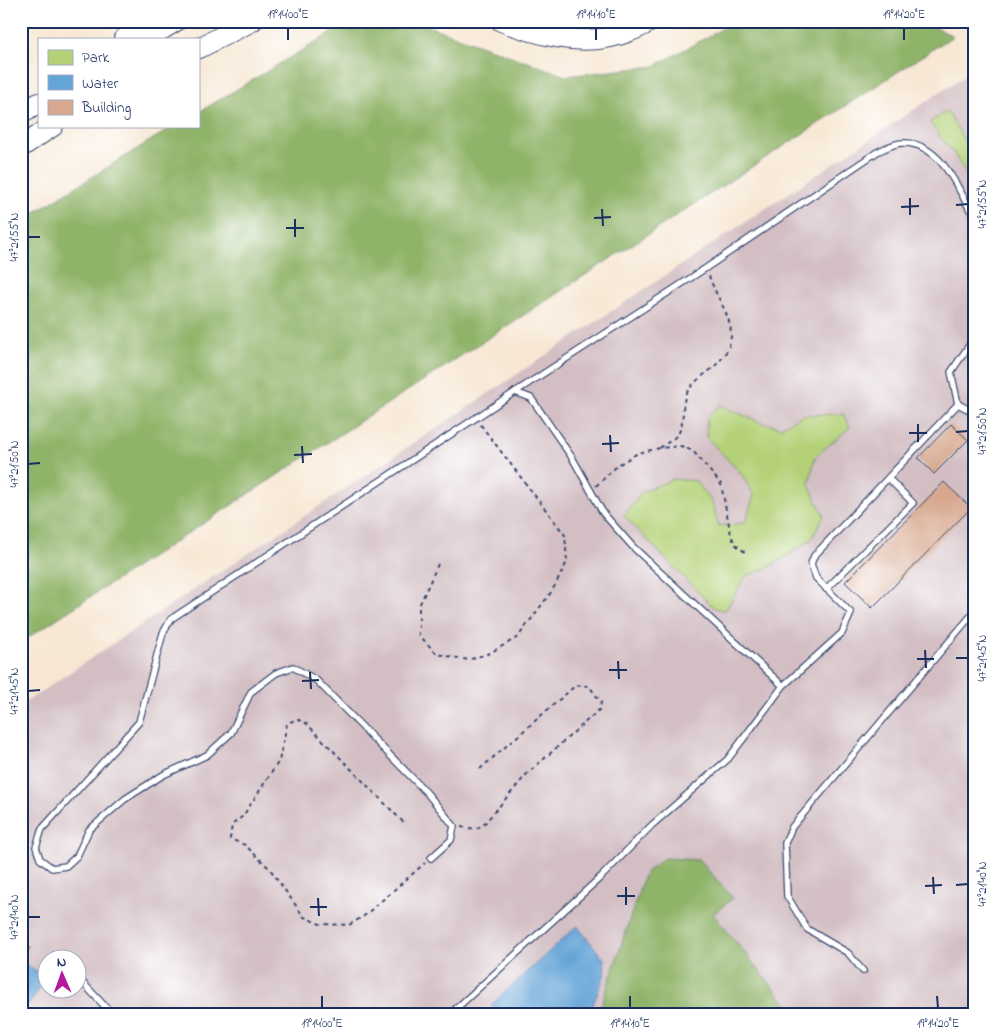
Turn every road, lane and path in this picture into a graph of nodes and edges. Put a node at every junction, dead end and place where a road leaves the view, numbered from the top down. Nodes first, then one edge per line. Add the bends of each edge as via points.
1 (149, 21) edge
2 (176, 21) edge
3 (232, 21) edge
4 (252, 21) edge
5 (501, 21) edge
6 (651, 21) edge
7 (125, 38) edge
8 (148, 38) edge
9 (200, 39) edge
10 (200, 47) edge
11 (38, 104) edge
12 (21, 114) edge
13 (50, 128) edge
14 (21, 146) edge
15 (975, 219) edge
16 (706, 268) junction
17 (975, 336) edge
18 (515, 392) junction
19 (958, 404) junction
20 (975, 413) edge
21 (476, 418) junction
22 (660, 448) junction
23 (888, 478) junction
24 (591, 491) junction
25 (746, 553) dead end
26 (438, 564) dead end
27 (826, 589) junction
28 (975, 611) edge
29 (783, 686) junction
30 (480, 768) dead end
31 (403, 822) dead end
32 (454, 826) junction
33 (431, 858) joint
34 (863, 971) dead end
35 (88, 988) edge
36 (113, 1015) edge
37 (449, 1015) edge

1 - 7 highway
2 - 8 highway
3 - 9 highway
4 - 10 highway
5 - 6 highway via 533,32 577,40 615,36
11 - 12 highway
13 - 14 highway
15 - 16 lane via 943,164 924,147 901,142 877,152
16 - 18 lane
16 - 22 path via 728,314 731,330 729,347 717,364 688,390 682,403 683,417 678,434
17 - 19 lane via 951,372
18 - 21 lane
18 - 24 lane via 531,398 574,459
19 - 20 lane
19 - 23 lane
21 - 26 path via 565,535 566,562 552,591 518,636 490,653 468,660 437,654 419,635 419,606
21 - 32 lane via 171,619 163,633 139,722 42,829 36,848 40,859 52,868 66,866 78,856 89,830 126,799 164,775 207,755 231,733 251,692 276,673 293,667 316,680 426,792
22 - 24 path via 638,453 618,465
22 - 25 path via 681,446 693,451 721,484 731,535 735,544
23 - 27 lane via 814,556 811,564 816,578
23 - 27 lane via 913,503
24 - 29 lane via 603,514 633,548
27 - 29 lane via 851,613 842,632
28 - 34 lane via 792,827 785,843 787,896 807,929 848,953
29 - 37 lane via 728,759 652,825 602,876
30 - 32 path via 576,684 589,686 601,702 600,709 527,774 484,824 476,829
31 - 33 path via 306,723 296,720 288,724 279,761 243,816 232,825 230,839 245,845 270,869 304,917 320,924 349,925 364,916
32 - 33 lane via 451,840
35 - 36 lane

